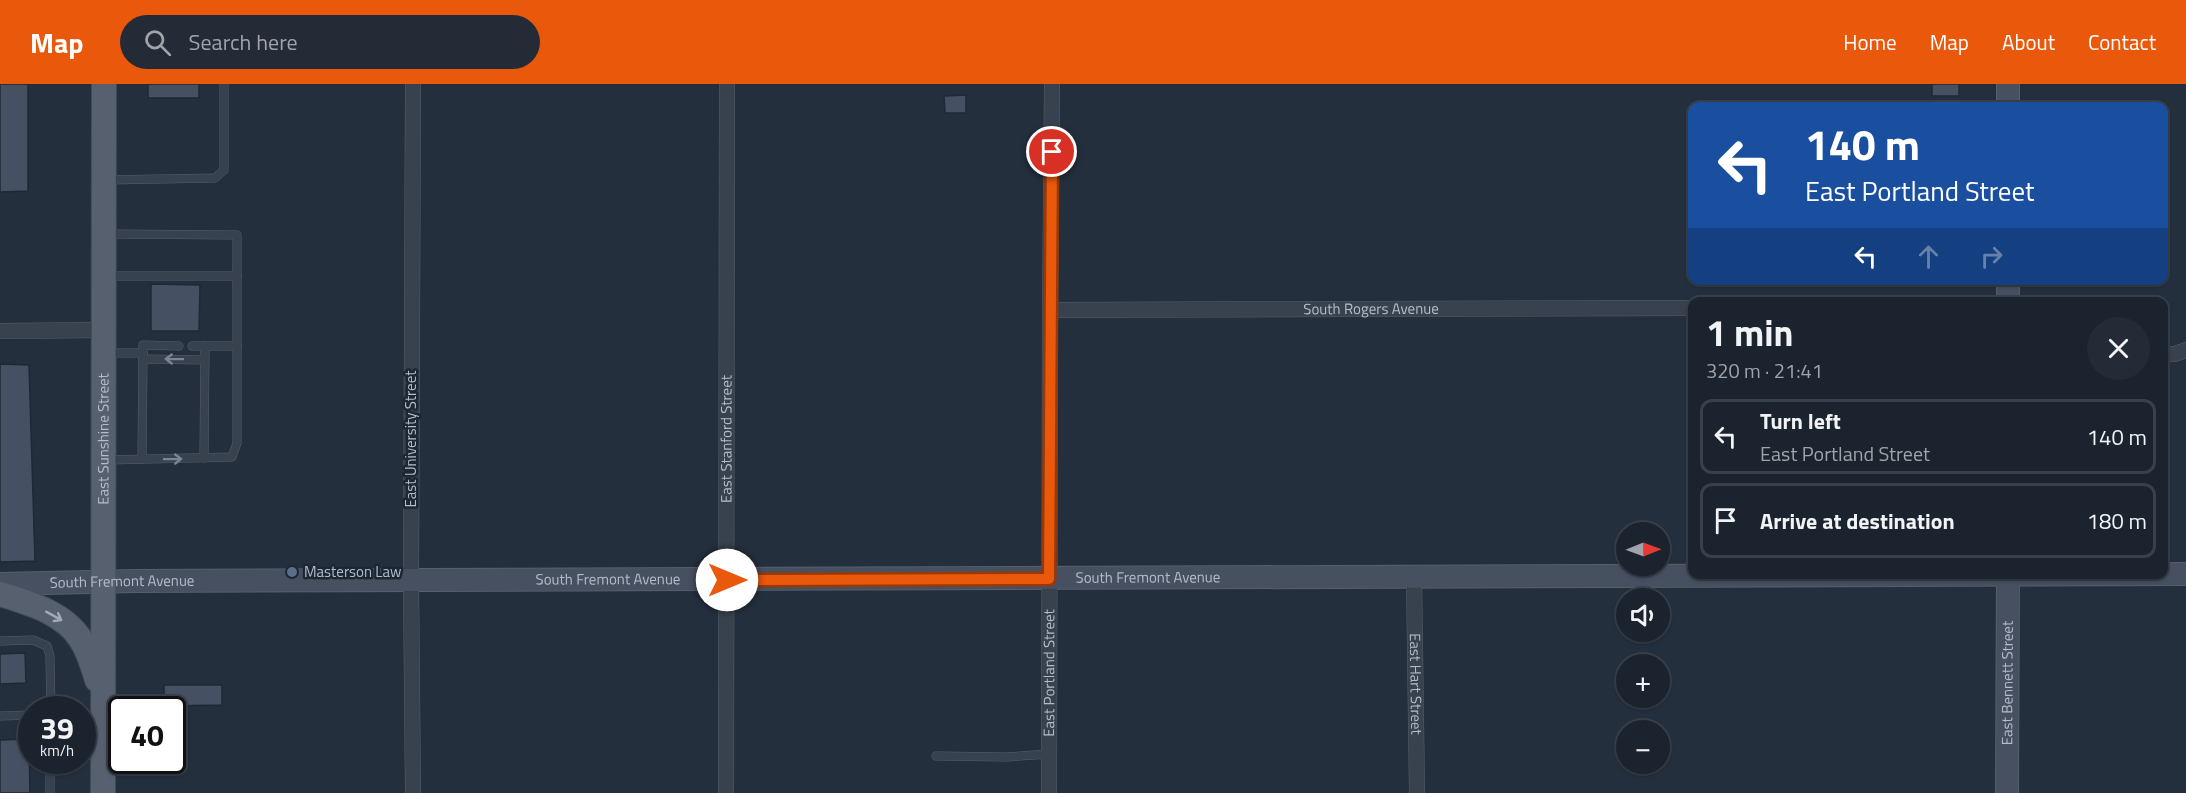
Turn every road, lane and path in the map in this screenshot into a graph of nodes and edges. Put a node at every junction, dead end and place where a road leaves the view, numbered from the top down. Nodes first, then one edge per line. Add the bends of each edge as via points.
1 (104, 84) edge
2 (224, 84) edge
3 (413, 84) edge
4 (727, 84) edge
5 (1052, 84) edge
6 (2008, 84) edge
7 (2008, 102) edge
8 (104, 180) junction
9 (104, 234) junction
10 (103, 276) junction
11 (237, 276) junction
12 (1688, 308) edge
13 (1050, 310) junction
14 (0, 331) edge
15 (103, 342) junction
16 (237, 345) junction
17 (179, 346) dead end
18 (192, 346) dead end
19 (205, 346) junction
20 (2186, 350) edge
21 (2168, 354) edge
22 (143, 356) junction
23 (205, 360) junction
24 (204, 458) junction
25 (142, 459) junction
26 (103, 460) junction
27 (2168, 574) edge
28 (2186, 574) edge
29 (1414, 576) junction
30 (1688, 576) edge
31 (1049, 579) junction
32 (2008, 579) edge
33 (727, 580) junction
34 (411, 581) junction
35 (103, 583) junction
36 (0, 584) edge
37 (0, 594) edge
38 (0, 641) edge
39 (51, 696) edge
40 (103, 697) junction
41 (96, 714) edge
42 (18, 715) edge
43 (0, 716) edge
44 (96, 743) edge
45 (1049, 754) junction
46 (936, 756) dead end
47 (50, 774) edge
48 (50, 793) edge
49 (103, 793) edge
50 (413, 793) edge
51 (726, 793) edge
52 (1049, 793) edge
53 (1417, 793) edge
54 (2007, 793) edge

1 - 8 main road, East Sunshine Street
2 - 8 lane via 224,170 215,178
3 - 34 street, East University Street
4 - 33 street, East Stanford Street
5 - 13 street, East Portland Street
6 - 7 street
8 - 9 main road, East Sunshine Street
9 - 10 main road, East Sunshine Street
9 - 11 lane via 237,235
10 - 11 lane
10 - 15 main road, East Sunshine Street
11 - 16 lane
12 - 13 street, South Rogers Avenue
13 - 31 street, East Portland Street
14 - 15 street
15 - 22 lane
15 - 26 main road, East Sunshine Street
16 - 19 lane
16 - 24 lane via 237,443 232,457
17 - 22 lane via 143,345
18 - 19 lane
19 - 23 lane
20 - 21 street
23 -> 22 lane
22 - 25 lane
23 - 24 lane
25 -> 24 lane
25 - 26 lane
26 - 35 main road, East Sunshine Street
27 - 28 street, South Fremont Avenue
29 - 30 street, South Fremont Avenue
29 - 31 street, South Fremont Avenue
29 - 53 street, East Hart Street
31 - 33 street, South Fremont Avenue
31 - 45 street, East Portland Street
32 - 54 street, East Bennett Street
33 - 34 street, South Fremont Avenue
33 - 51 street, East Stanford Street
34 - 35 street, South Fremont Avenue
34 - 50 street, East University Street
35 - 36 street, South Fremont Avenue
35 - 40 main road, East Sunshine Street
37 -> 40 main road via 39,608 74,630
38 - 39 lane via 33,640 47,646
40 - 41 main road, East Sunshine Street
42 - 43 lane
44 - 49 main road, East Sunshine Street
45 - 46 lane
45 - 52 street, East Portland Street
47 - 48 lane

